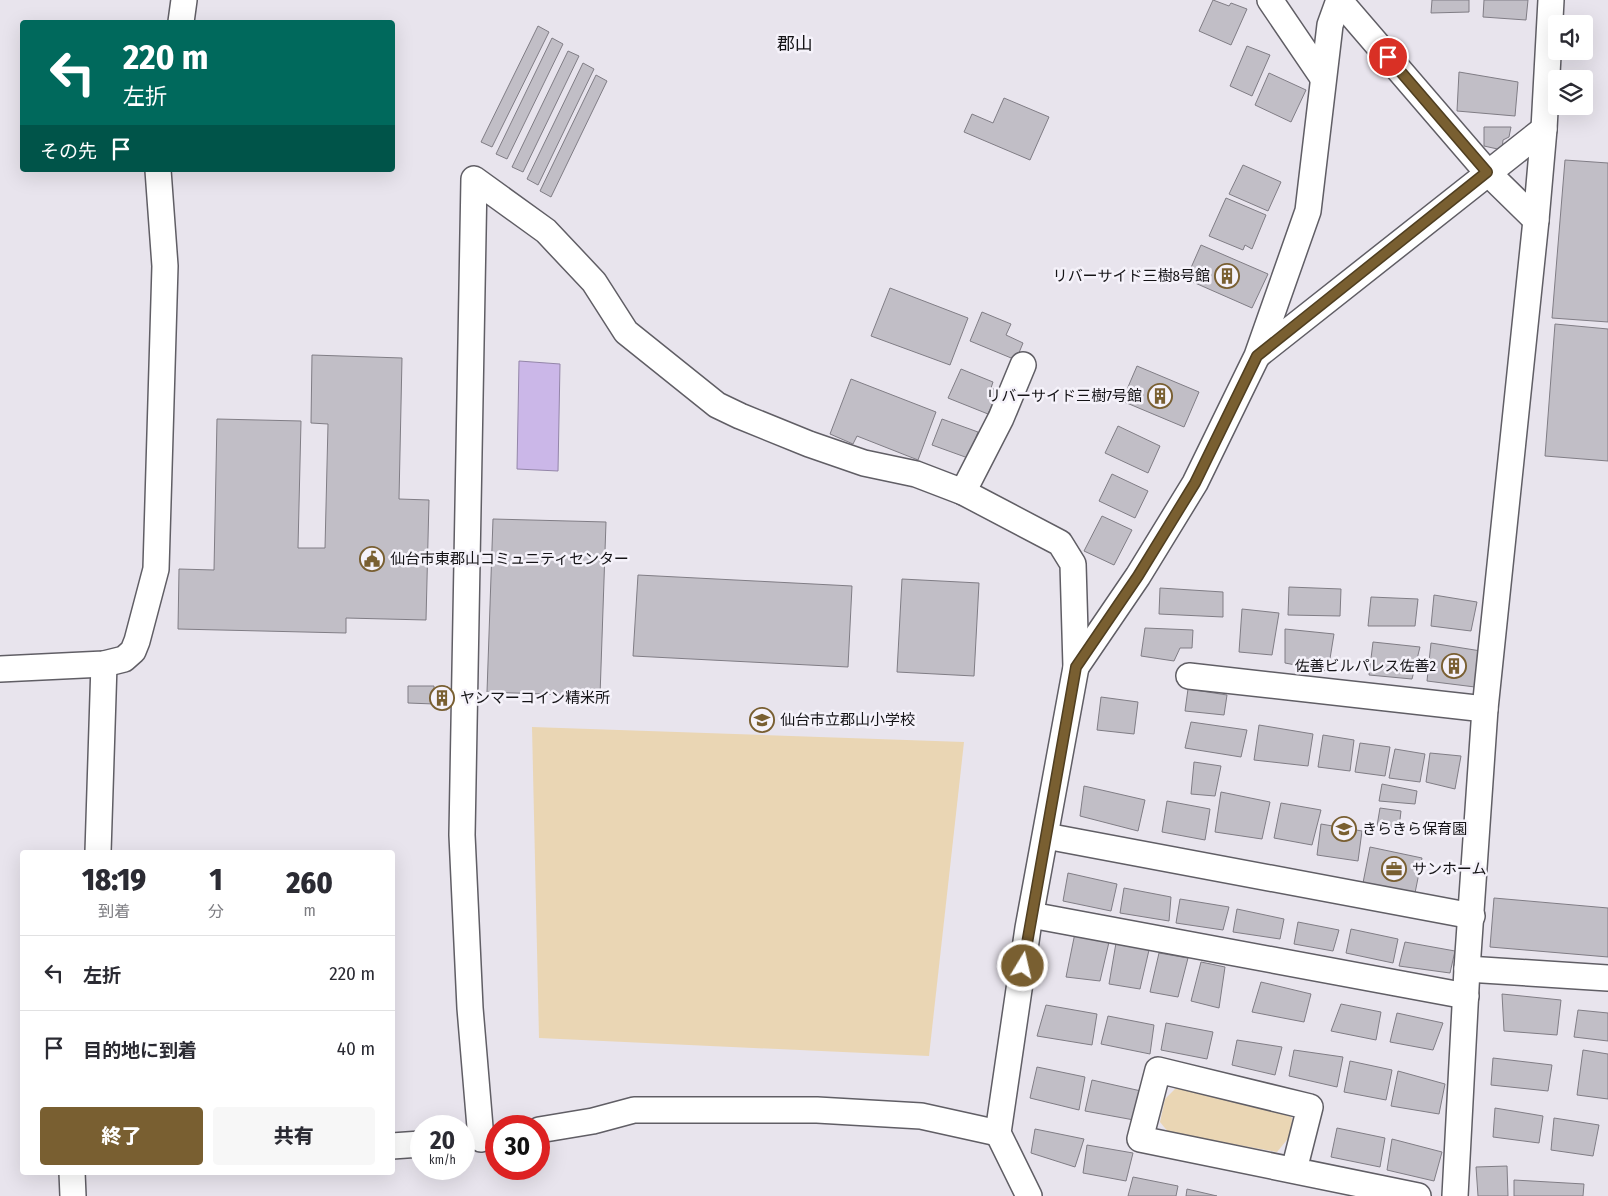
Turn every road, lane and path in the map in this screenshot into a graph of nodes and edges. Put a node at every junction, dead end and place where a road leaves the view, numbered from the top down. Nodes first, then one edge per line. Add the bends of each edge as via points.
1 (184, 0) edge
2 (1270, 0) edge
3 (1339, 0) edge
4 (1551, 0) edge
5 (181, 20) edge
6 (1323, 78) junction
7 (1544, 129) junction
8 (158, 172) edge
9 (1487, 172) junction
10 (1536, 220) junction
11 (1257, 356) junction
12 (1023, 365) dead end
13 (963, 492) junction
14 (104, 664) junction
15 (1076, 667) junction
16 (0, 669) edge
17 (1189, 676) dead end
18 (1485, 710) junction
19 (1046, 836) junction
20 (98, 850) edge
21 (1031, 914) junction
22 (1472, 916) junction
23 (1467, 969) junction
24 (1608, 978) edge
25 (1466, 996) junction
26 (550, 1128) edge
27 (998, 1133) junction
28 (480, 1139) edge
29 (410, 1145) edge
30 (395, 1146) edge
31 (1294, 1170) junction
32 (72, 1175) edge
33 (73, 1196) edge
34 (1029, 1196) edge
35 (1418, 1196) edge
36 (1455, 1196) edge

1 - 5 street
2 - 6 street
3 - 6 street via 1330,25
3 - 9 street
4 - 7 street
6 - 11 street via 1308,211
7 - 9 street
7 - 10 street
8 - 14 street via 165,266 156,568 133,651 124,659
9 - 10 street
9 - 11 street
10 - 18 street
11 - 15 street via 1195,483 1138,576
12 - 13 street via 1001,418
13 - 15 street via 1060,543 1073,564
13 - 28 street via 916,474 864,463 808,444 717,405 626,332 594,282 546,231 474,179 462,835
14 - 16 street
14 - 20 street
15 - 19 street
17 - 18 street
18 - 22 street
19 - 21 street
19 - 22 street
21 - 25 street
21 - 27 street
22 - 23 street
23 - 24 street
23 - 25 street
25 - 36 street
26 - 27 street via 634,1110 818,1110 922,1116
27 - 34 street
29 - 30 street
31 - 31 street via 1140,1139 1158,1070 1310,1107
31 - 35 street
32 - 33 street

